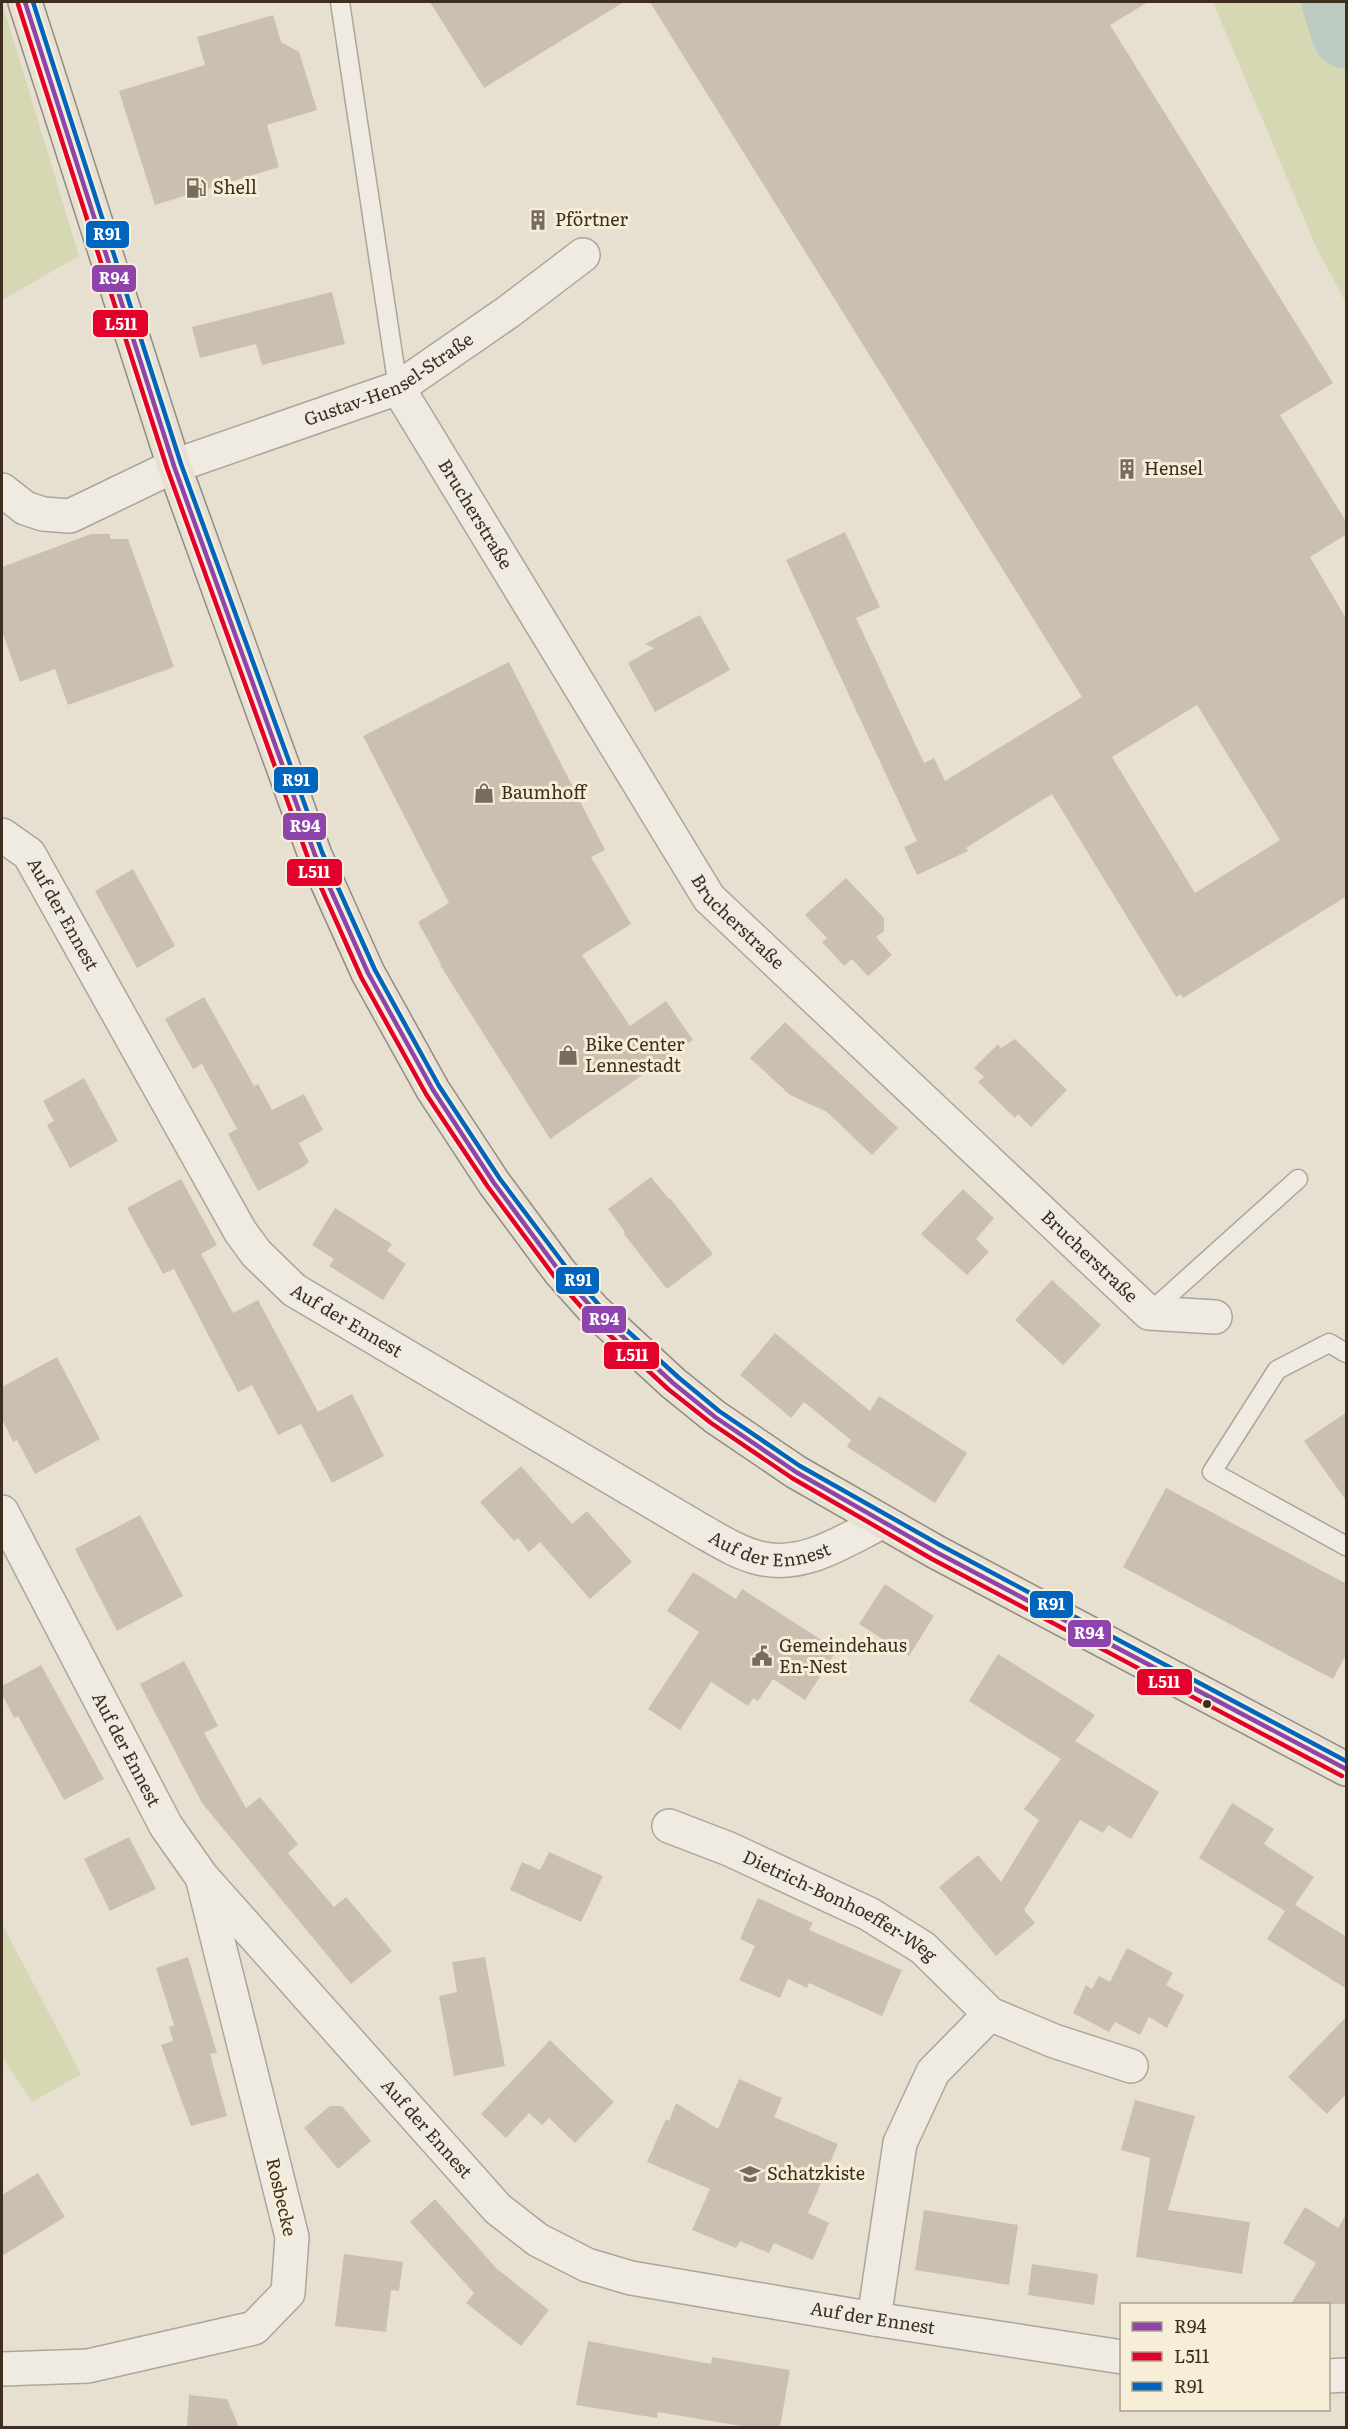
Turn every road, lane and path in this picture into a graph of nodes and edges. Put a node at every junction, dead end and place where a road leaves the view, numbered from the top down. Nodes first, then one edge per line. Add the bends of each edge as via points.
1 (25, 2) edge
2 (340, 2) edge
3 (583, 255) dead end
4 (398, 388) junction
5 (174, 466) junction
6 (2, 490) edge
7 (2, 835) edge
8 (1298, 1179) dead end
9 (1149, 1313) junction
10 (1215, 1317) dead end
11 (1347, 1353) edge
12 (2, 1512) edge
13 (882, 1522) junction
14 (1347, 1546) edge
15 (1347, 1769) edge
16 (669, 1826) dead end
17 (202, 1877) junction
18 (990, 2014) junction
19 (1131, 2066) dead end
20 (874, 2319) junction
21 (1120, 2357) edge
22 (2, 2369) edge
23 (1347, 2375) edge
24 (1330, 2376) edge

1 - 5 main road
2 - 4 lane
3 - 4 street, Gustav-Hensel-Straße
4 - 5 street, Gustav-Hensel-Straße
4 - 9 street, Brucherstraße via 709,898
5 - 6 street, Gustav-Hensel-Straße via 70,516 25,508
5 - 13 main road via 315,855 353,941 433,1090 494,1183 560,1272 594,1310 673,1383 796,1472
7 - 13 street, Auf der Ennest via 29,854 240,1231 256,1254 294,1290 741,1552 777,1561 805,1559
8 - 9 lane
9 - 10 street, Brucherstraße
11 - 14 lane via 1329,1343 1277,1370 1212,1472
12 - 17 street, Auf der Ennest via 166,1827
13 - 15 main road
16 - 18 street, Dietrich-Bonhoeffer-Weg via 729,1849 869,1914 923,1948
17 - 20 street, Auf der Ennest via 498,2209 538,2240 587,2265 631,2278
17 - 22 street, Rosbecke via 292,2237 288,2293 254,2328 88,2366
18 - 19 street, Dietrich-Bonhoeffer-Weg via 1054,2041
18 - 20 street via 933,2072 900,2144
20 - 21 street, Auf der Ennest
23 - 24 street

